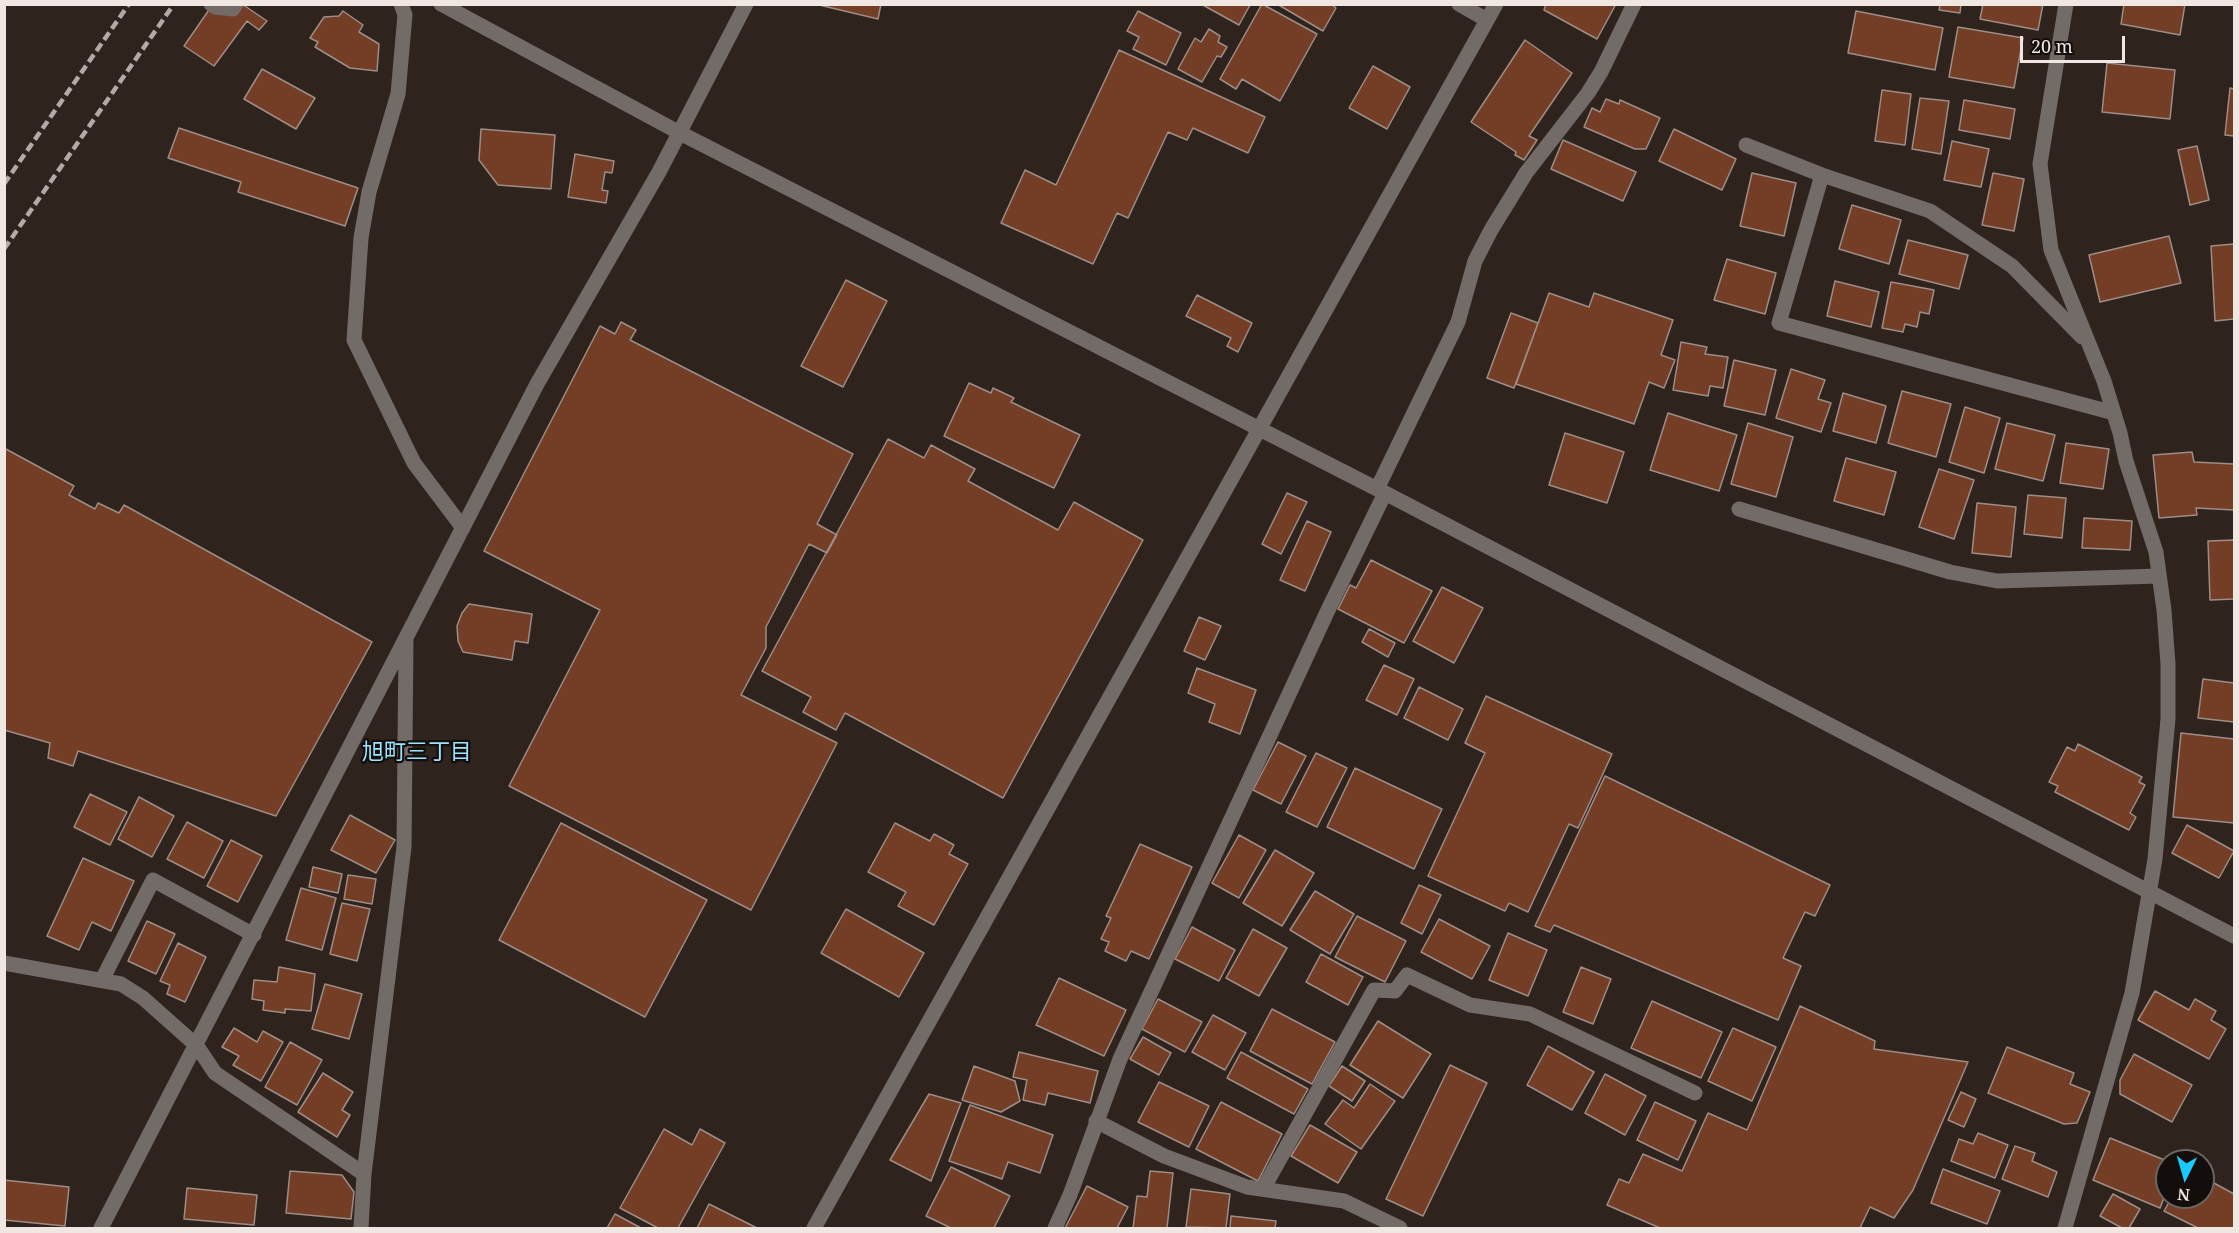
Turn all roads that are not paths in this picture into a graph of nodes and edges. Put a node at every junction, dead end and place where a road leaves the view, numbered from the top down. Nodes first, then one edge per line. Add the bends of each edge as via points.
1 (211, 4) edge
2 (236, 4) edge
3 (401, 4) edge
4 (441, 4) edge
5 (746, 4) edge
6 (1459, 4) edge
7 (1496, 4) edge
8 (1634, 4) edge
9 (2066, 4) edge
10 (1487, 20) junction
11 (680, 133) junction
12 (1746, 145) dead end
13 (1822, 175) junction
14 (2086, 341) junction
15 (2114, 413) junction
16 (1259, 429) junction
17 (1381, 491) junction
18 (1739, 509) dead end
19 (463, 528) junction
20 (2159, 576) junction
21 (406, 639) junction
22 (2149, 892) junction
23 (254, 935) junction
24 (2235, 936) edge
25 (4, 963) edge
26 (102, 980) junction
27 (196, 1046) junction
28 (1695, 1093) dead end
29 (1096, 1121) junction
30 (364, 1174) junction
31 (1263, 1189) junction
32 (101, 1228) edge
33 (361, 1228) edge
34 (814, 1228) edge
35 (1055, 1228) edge
36 (1400, 1228) edge
37 (2065, 1228) edge

1 - 2 street via 233,9
3 - 19 street via 405,15 398,94 369,192 361,238 354,340 414,463
4 - 11 street
5 - 11 street
6 - 10 street
7 - 10 street
8 - 17 street via 1588,93 1526,173 1491,230 1475,261 1458,322
9 - 14 street via 2040,164 2051,250
10 - 16 street
11 - 16 street
11 - 19 street via 537,384
12 - 13 street
13 - 14 street via 1930,211 2012,266
13 - 15 street via 1779,323
14 - 15 street
15 - 20 street via 2156,552
16 - 17 street
16 - 34 street
17 - 22 street
17 - 29 street via 1120,1059
18 - 20 street via 1950,572 1997,580
19 - 21 street
20 - 22 street via 2168,664 2168,719
21 - 23 street
21 - 30 street via 404,847
22 - 24 street
22 - 37 street via 2132,993
23 - 26 street via 153,880
23 - 27 street
25 - 26 street
26 - 27 street via 121,984 143,998
27 - 30 street via 215,1073
27 - 32 street
28 - 31 street via 1530,1014 1470,1005 1407,975 1395,991 1374,990
29 - 31 street via 1164,1155 1247,1187
29 - 35 street
30 - 33 street
31 - 36 street via 1344,1201

